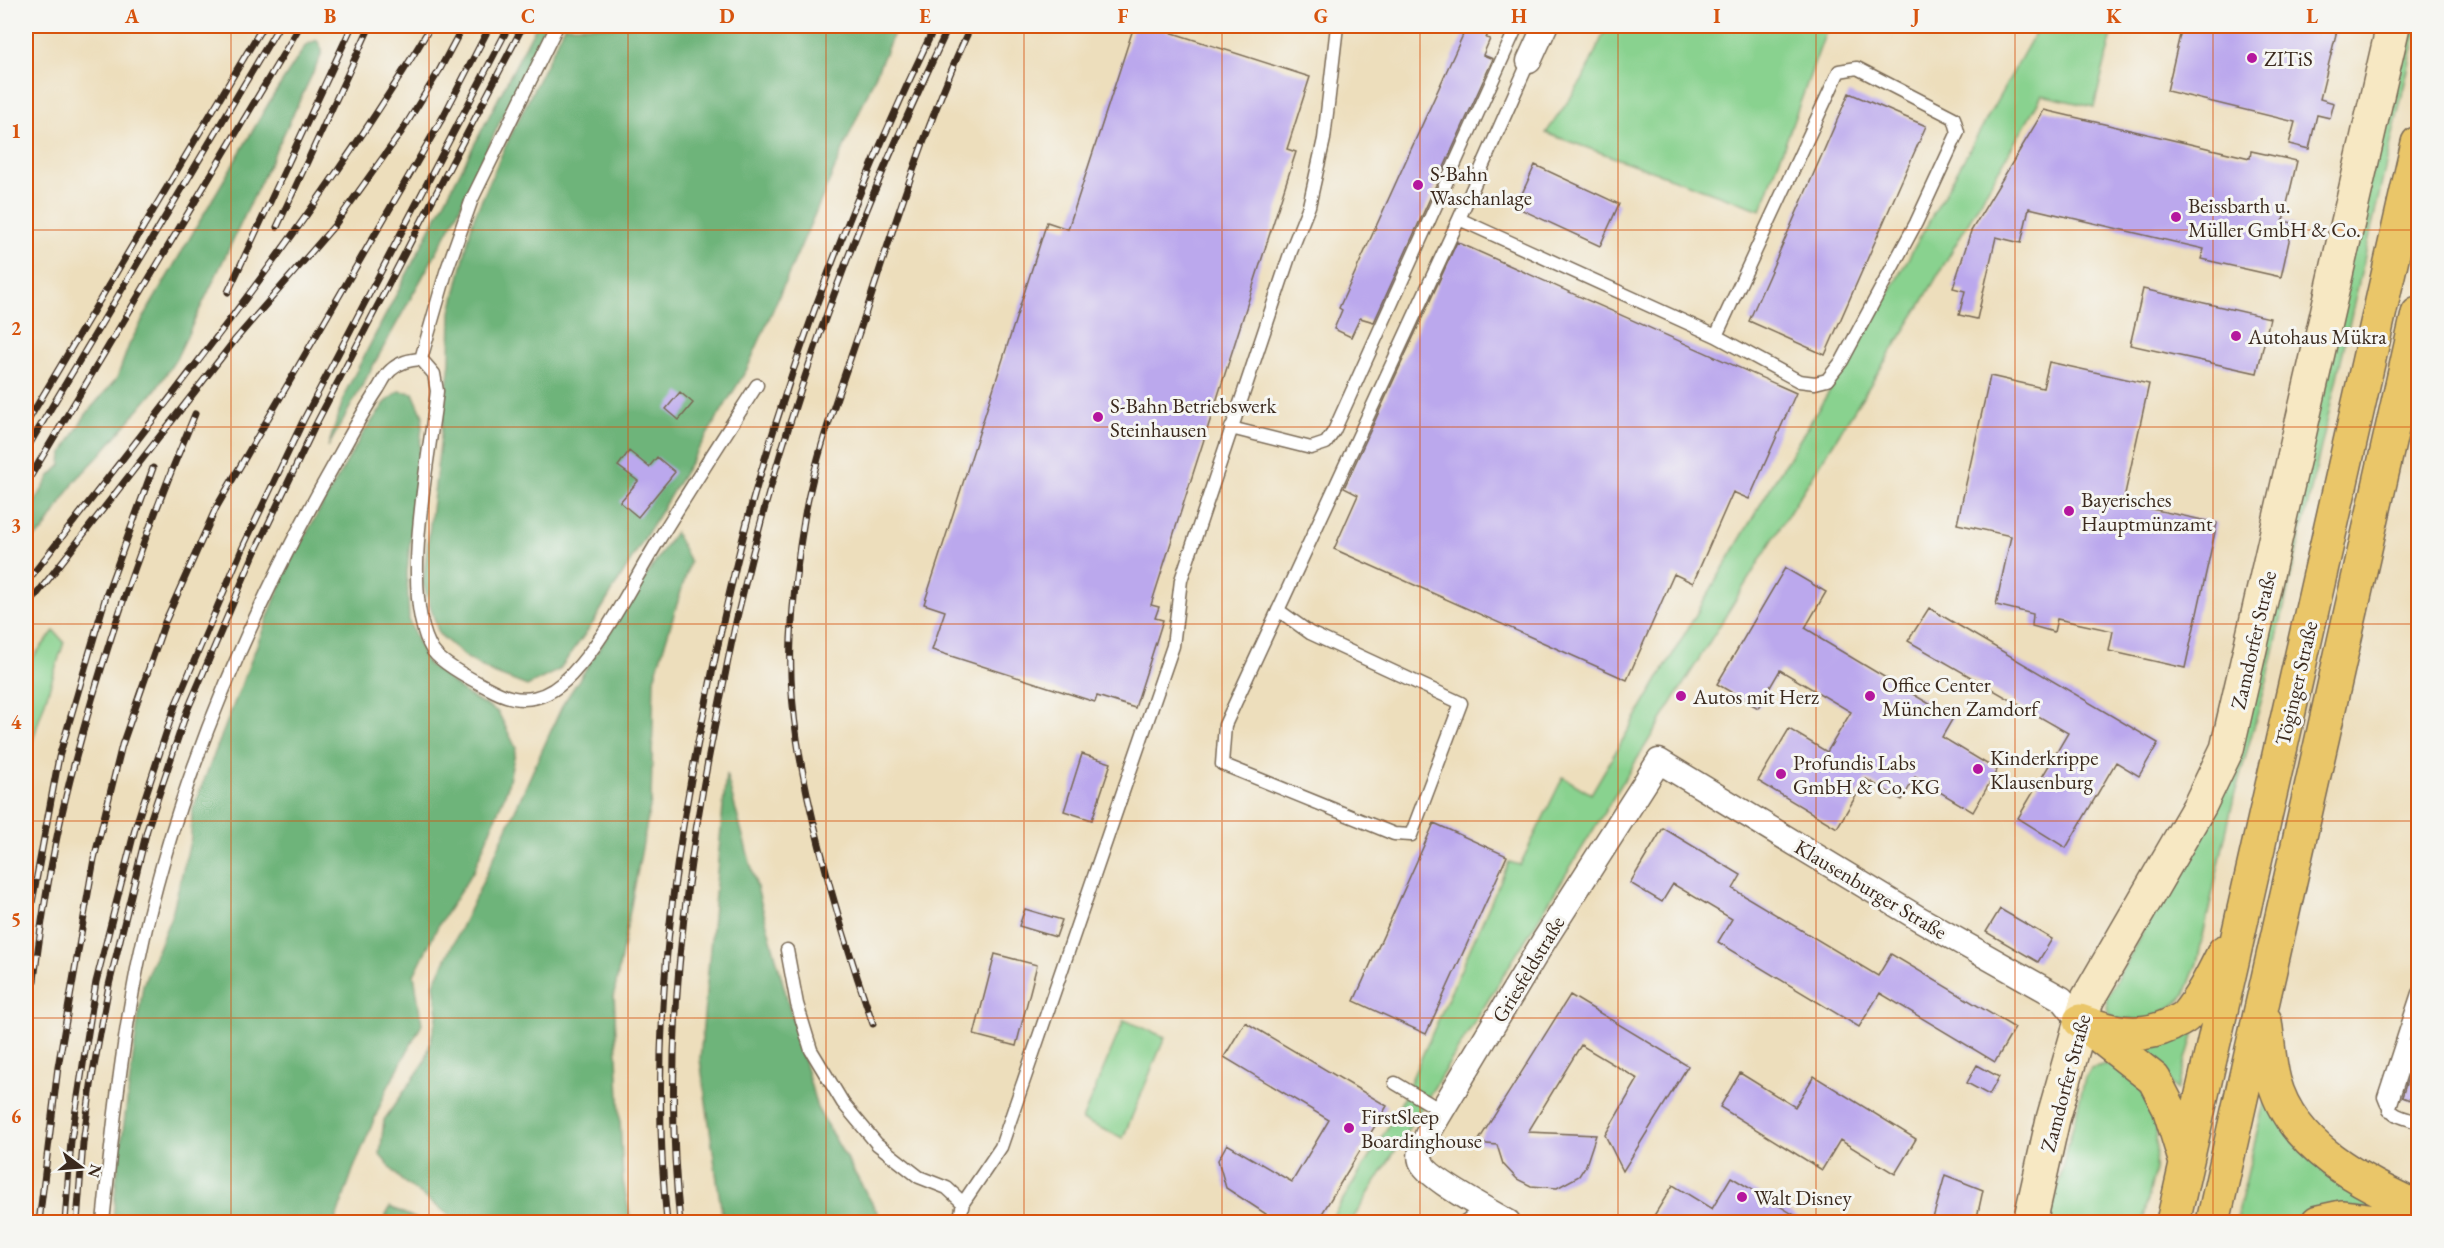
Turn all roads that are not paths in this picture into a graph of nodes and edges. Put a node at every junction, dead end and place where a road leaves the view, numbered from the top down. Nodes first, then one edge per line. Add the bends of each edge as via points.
1 (557, 26) edge
2 (1337, 26) edge
3 (1516, 26) edge
4 (1545, 26) edge
5 (2393, 26) edge
6 (1529, 61) joint
7 (2418, 143) edge
8 (1459, 219) junction
9 (2418, 314) edge
10 (1716, 336) junction
11 (421, 359) junction
12 (758, 385) dead end
13 (1231, 428) junction
14 (1278, 610) junction
15 (1659, 761) joint
16 (2246, 907) junction
17 (788, 950) dead end
18 (2418, 993) edge
19 (2263, 1002) junction
20 (2418, 1018) edge
21 (2079, 1021) junction
22 (1395, 1083) dead end
23 (2389, 1110) junction
24 (1442, 1111) junction
25 (2418, 1122) edge
26 (2187, 1164) junction
27 (963, 1203) junction
28 (1484, 1208) junction
29 (2418, 1208) edge
30 (2385, 1211) edge
31 (104, 1222) edge
32 (959, 1222) edge
33 (1464, 1222) edge
34 (1508, 1222) edge
35 (2030, 1222) edge
36 (2173, 1222) edge
37 (2213, 1222) edge
38 (2318, 1222) edge

1 - 11 lane via 472,199
2 - 13 lane via 1324,139 1309,206
3 - 13 lane via 1326,443 1311,448
4 - 6 street
5 - 21 street, Zamdorfer Straße via 2227,749 2200,806 2097,980
6 - 8 lane
7 - 16 highway, Töginger Straße
8 - 10 lane
8 - 14 lane
9 - 19 highway, Töginger Straße
10 - 10 lane via 1839,71 1857,68 1954,118 1958,132 1916,223 1842,361 1827,380 1799,381
11 - 12 lane via 434,374 437,391 421,507 418,611 434,652 471,679 520,700 545,696 570,676 601,636
11 - 31 lane via 406,360 389,371 294,534 192,771 160,875 139,963 122,1064
13 - 27 lane via 1181,580 1173,646 1001,1147
14 - 14 lane via 1225,725 1222,764 1394,834 1412,835 1461,703 1310,633
15 - 21 street, Klausenburger Straße via 1918,918 2062,999
15 - 24 street, Griesfeldstraße via 1545,939
16 - 21 highway via 2208,984 2184,1018 2154,1033 2130,1034
16 - 26 highway, Töginger Straße
17 - 27 lane via 797,1004 811,1050 843,1103 877,1144 918,1177 947,1188
18 - 23 lane via 2384,1096
19 - 30 highway via 2274,1081 2285,1110 2310,1143 2347,1170
19 - 37 highway, Töginger Straße
20 - 23 lane
21 - 26 highway via 2154,1079 2169,1108
21 - 35 street, Zamdorfer Straße
22 - 24 lane
23 - 25 lane
24 - 28 street, Griesfeldstraße via 1420,1152 1421,1164 1436,1179
26 - 36 highway, Töginger Straße
27 - 32 lane
28 - 33 lane
28 - 34 street
29 - 30 highway
30 - 38 highway

